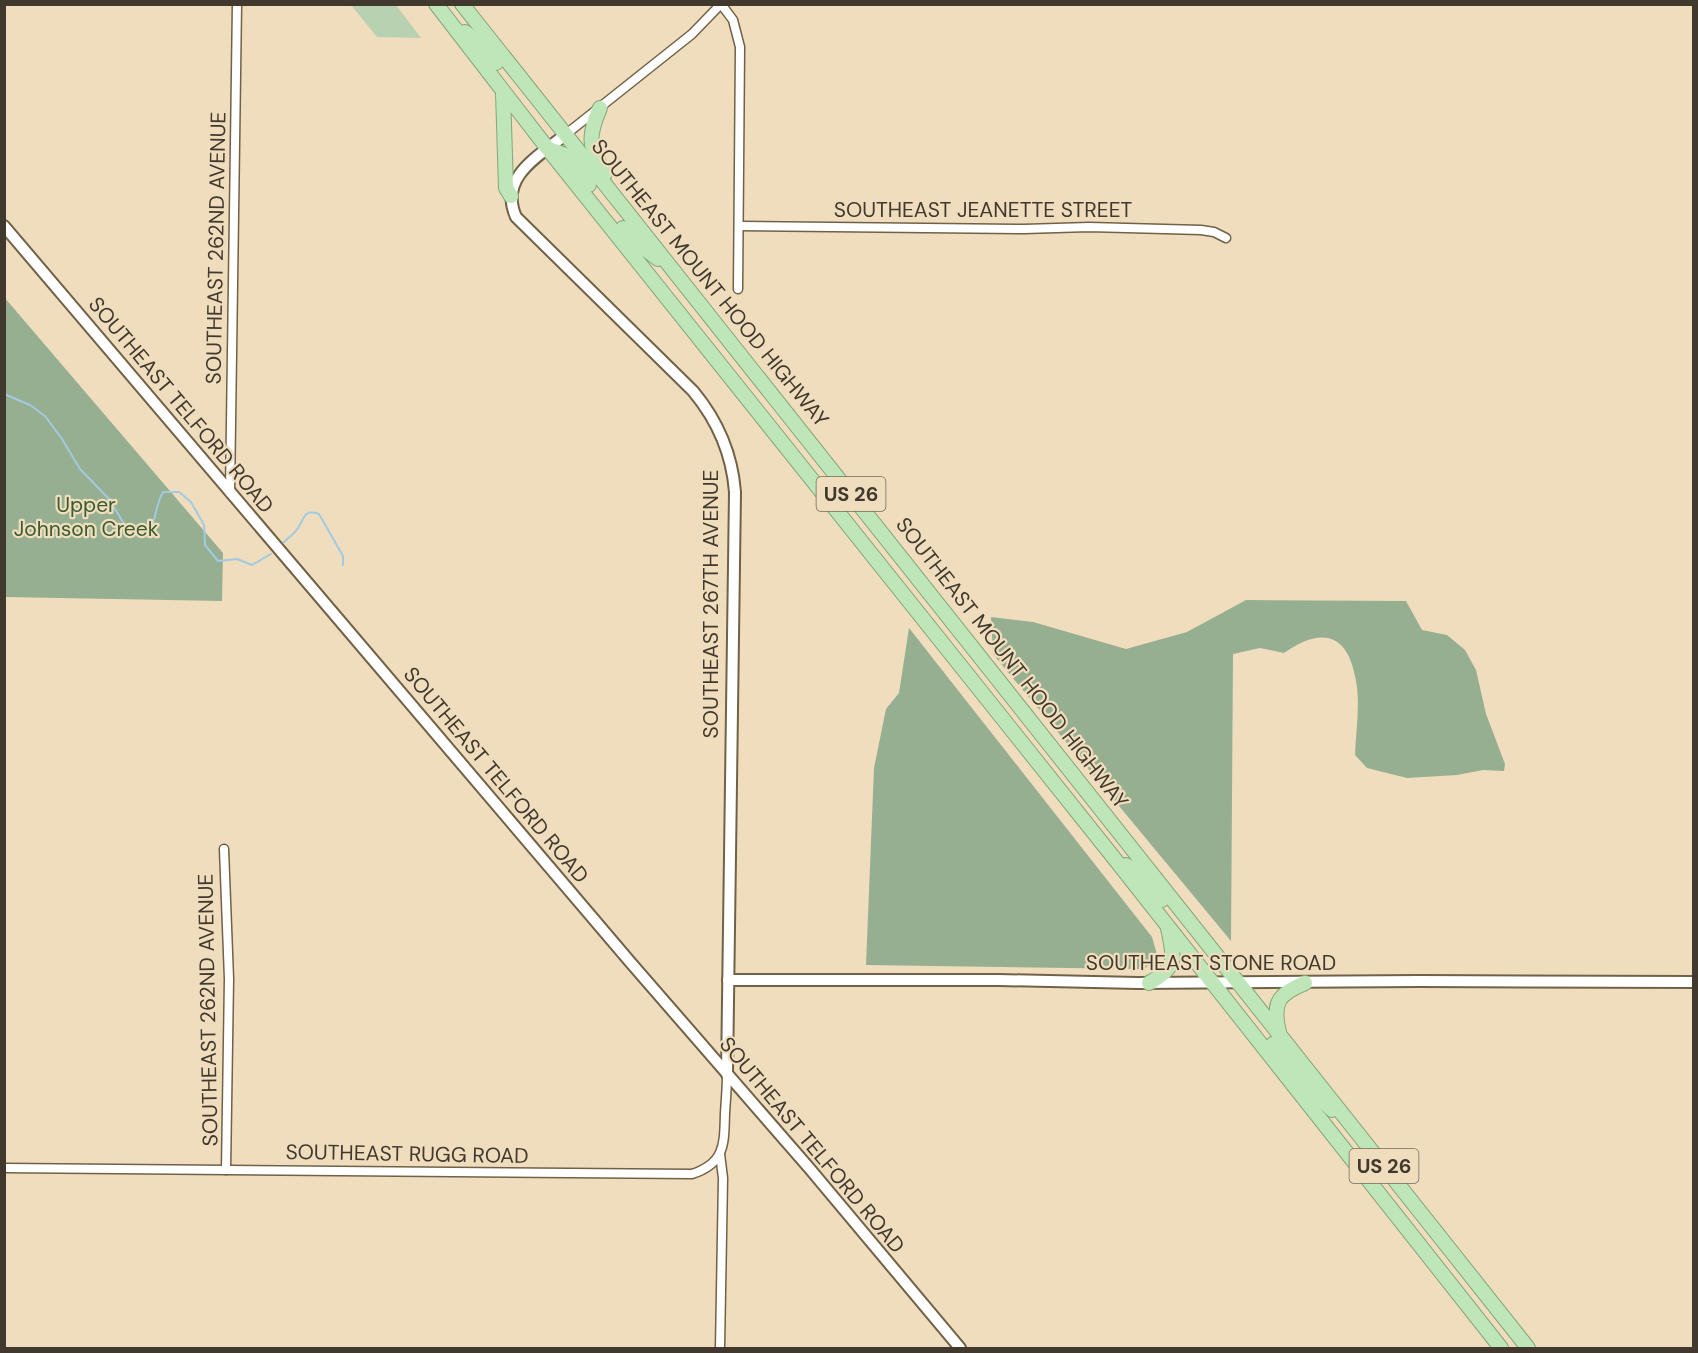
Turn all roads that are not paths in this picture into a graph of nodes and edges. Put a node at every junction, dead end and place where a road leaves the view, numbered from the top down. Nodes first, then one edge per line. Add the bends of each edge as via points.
1 (237, 4) edge
2 (436, 4) edge
3 (462, 4) edge
4 (721, 4) edge
5 (445, 16) junction
6 (503, 90) junction
7 (600, 108) junction
8 (566, 135) junction
9 (548, 149) junction
10 (511, 196) junction
11 (622, 205) junction
12 (4, 226) edge
13 (739, 226) junction
14 (1226, 238) dead end
15 (674, 271) junction
16 (738, 289) dead end
17 (230, 493) junction
18 (224, 849) dead end
19 (1114, 858) junction
20 (1167, 926) junction
21 (728, 980) junction
22 (1694, 982) edge
23 (1149, 983) junction
24 (1226, 983) junction
25 (1305, 983) junction
26 (1280, 1034) junction
27 (727, 1074) junction
28 (1349, 1121) junction
29 (720, 1154) junction
30 (4, 1168) edge
31 (226, 1170) junction
32 (720, 1348) edge
33 (960, 1348) edge
34 (1501, 1348) edge
35 (1528, 1348) edge

1 - 17 street, SOUTHEAST 262ND AVENUE
2 - 5 highway, SOUTHEAST MOUNT HOOD HIGHWAY / US 26
3 - 8 highway, SOUTHEAST MOUNT HOOD HIGHWAY / US 26
4 - 7 street via 692,34
4 - 13 street via 733,20 740,47
5 - 6 highway, SOUTHEAST MOUNT HOOD HIGHWAY / US 26
5 - 8 highway via 487,50 548,129
6 - 9 highway, SOUTHEAST MOUNT HOOD HIGHWAY / US 26
6 - 10 highway via 506,188
7 - 8 street
7 - 11 highway via 591,130 591,146
8 - 9 street
8 - 11 highway, SOUTHEAST MOUNT HOOD HIGHWAY / US 26
9 - 10 street via 522,171
9 - 15 highway via 566,155 632,239
9 - 19 highway, SOUTHEAST MOUNT HOOD HIGHWAY / US 26
10 - 21 street, SOUTHEAST 267TH AVENUE via 516,217 526,228 693,391 713,417 731,461 735,502
11 - 15 highway, SOUTHEAST MOUNT HOOD HIGHWAY / US 26
12 - 17 street, SOUTHEAST TELFORD ROAD
13 - 14 street, SOUTHEAST JEANETTE STREET via 1089,227 1201,230
13 - 16 street
15 - 24 highway, SOUTHEAST MOUNT HOOD HIGHWAY / US 26
17 - 27 street, SOUTHEAST TELFORD ROAD
18 - 31 street, SOUTHEAST 262ND AVENUE via 228,979
19 - 20 highway, SOUTHEAST MOUNT HOOD HIGHWAY / US 26
19 - 24 highway via 1133,869 1157,894
20 - 23 highway via 1172,963 1166,974
20 - 24 highway, SOUTHEAST MOUNT HOOD HIGHWAY / US 26
21 - 23 street, SOUTHEAST STONE ROAD
21 - 27 street, SOUTHEAST 267TH AVENUE
22 - 25 street, SOUTHEAST STONE ROAD
23 - 24 street, SOUTHEAST STONE ROAD
24 - 25 street, SOUTHEAST STONE ROAD
24 - 26 highway, SOUTHEAST MOUNT HOOD HIGHWAY / US 26
24 - 28 highway via 1305,1084
24 - 34 highway, SOUTHEAST MOUNT HOOD HIGHWAY / US 26
25 - 26 highway via 1285,992 1278,1003
26 - 28 highway, SOUTHEAST MOUNT HOOD HIGHWAY / US 26
27 - 29 street via 725,1132
27 - 33 street, SOUTHEAST TELFORD ROAD
28 - 35 highway, SOUTHEAST MOUNT HOOD HIGHWAY / US 26
29 - 31 street, SOUTHEAST RUGG ROAD via 708,1167 682,1175
29 - 32 street
30 - 31 street, SOUTHEAST RUGG ROAD

